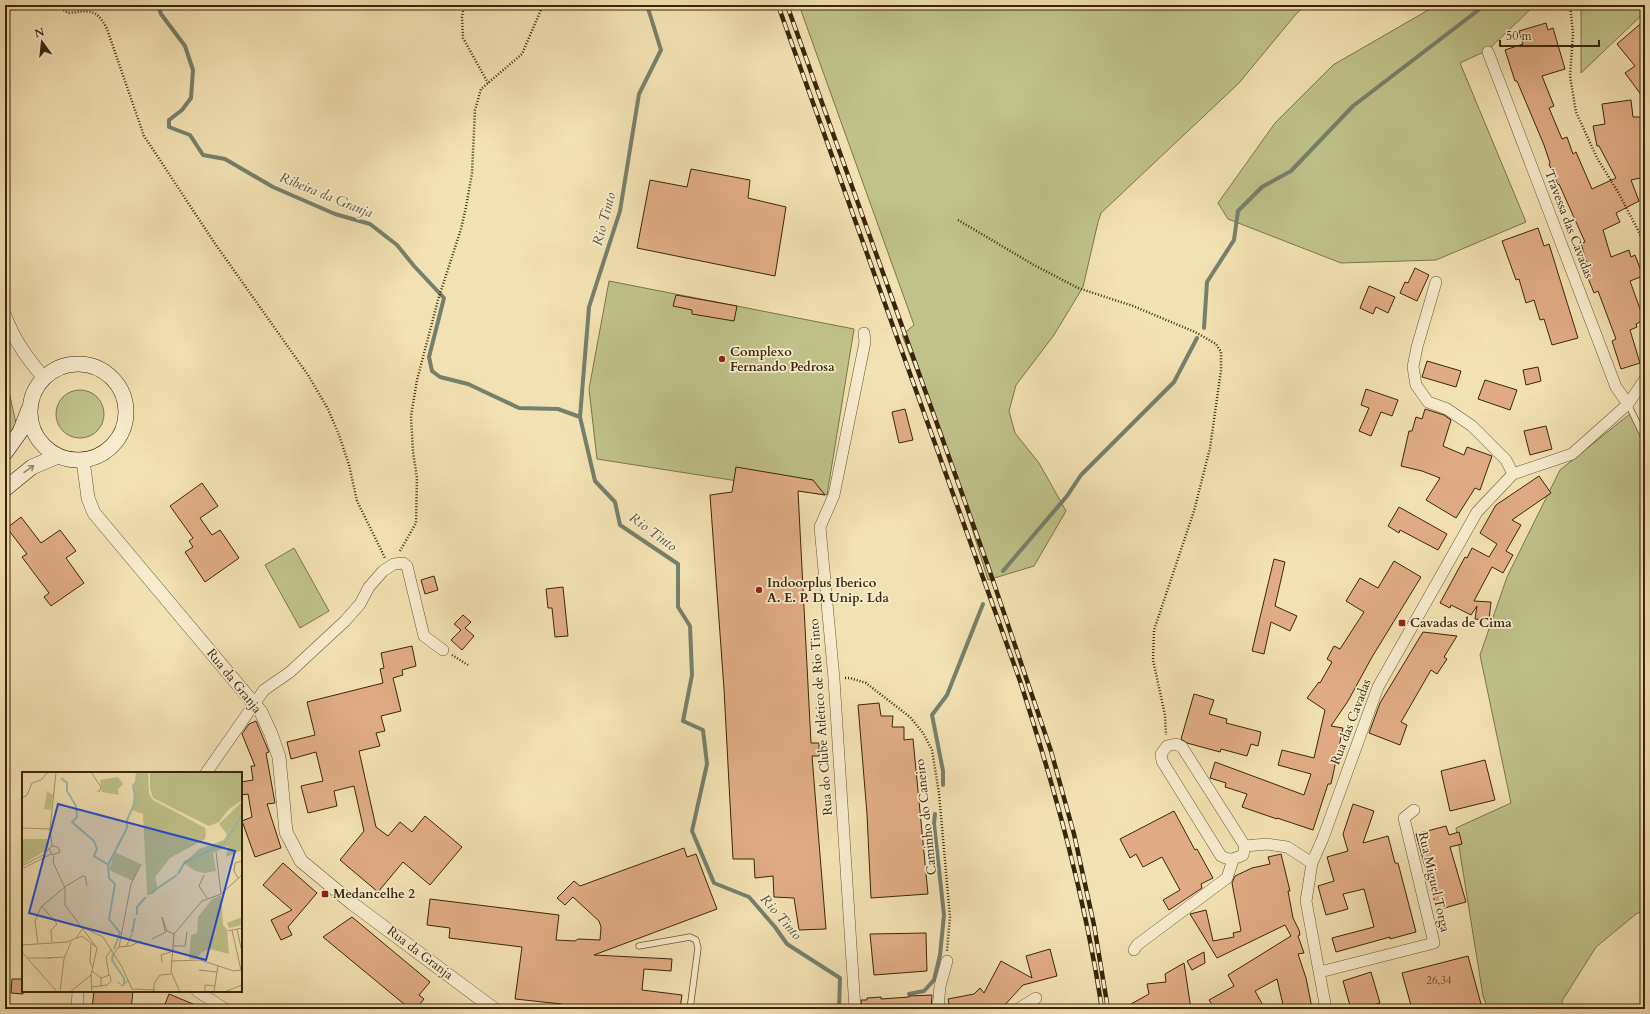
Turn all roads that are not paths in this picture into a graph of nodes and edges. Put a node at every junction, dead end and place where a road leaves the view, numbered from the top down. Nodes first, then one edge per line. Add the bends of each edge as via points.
1 (1488, 52) dead end
2 (1436, 282) dead end
3 (5, 316) edge
4 (864, 333) dead end
5 (44, 378) junction
6 (1645, 379) edge
7 (1628, 404) junction
8 (30, 406) junction
9 (1645, 439) edge
10 (5, 453) edge
11 (58, 456) junction
12 (83, 460) junction
13 (1513, 474) junction
14 (5, 489) edge
15 (443, 650) road end
16 (254, 704) junction
17 (207, 772) edge
18 (1414, 810) dead end
19 (1245, 846) junction
20 (1233, 860) junction
21 (1312, 863) junction
22 (639, 946) dead end
23 (1134, 950) dead end
24 (947, 961) road end
25 (1320, 972) junction
26 (78, 992) edge
27 (199, 992) edge
28 (1036, 998) dead end
29 (77, 1009) edge
30 (225, 1009) edge
31 (494, 1009) edge
32 (690, 1009) edge
33 (855, 1009) edge
34 (938, 1009) edge
35 (1018, 1009) edge
36 (1326, 1009) edge

1 - 7 street, Travessa das Cavadas via 1616,387
2 - 13 street via 1413,367 1416,385 1428,402 1447,409 1472,426 1506,460
3 - 5 street via 20,349
4 - 33 street, Rua do Clube Atlético de Rio Tinto via 834,495 820,527 834,679
5 - 8 main road via 34,391
5 - 12 main road via 57,368 73,364 89,365 104,372 117,383 124,398 126,413 123,429 116,443 104,453
6 - 7 street, Rua das Cavadas
7 - 9 lane
7 - 13 street, Rua das Cavadas via 1572,454
8 - 10 main road via 20,432
8 - 11 main road via 30,422 36,436 44,447
11 - 12 main road
14 -> 11 main road via 32,467
12 - 16 street, Rua da Granja via 88,498 94,513
13 - 21 street, Rua das Cavadas via 1478,512 1378,687
15 - 16 street via 424,636 407,566 403,563 394,564 383,571 345,621 290,672 264,690
16 - 17 street
16 - 31 street, Rua da Granja via 261,712 279,757 286,832 301,860 353,904
18 - 25 street, Rua Miguel Torga via 1404,818 1434,943
19 - 20 street via 1243,855
19 - 20 street via 1182,747 1176,744 1166,746 1161,754 1162,761 1221,856
19 - 21 street via 1267,844 1287,847
20 - 23 street via 1227,878 1137,945
21 - 25 street, Rua das Cavadas via 1306,901
22 - 32 lane via 690,937 696,940 698,948
24 - 34 street via 940,986
25 - 36 street, Rua das Cavadas
26 - 29 street
27 - 30 street
28 - 35 street

